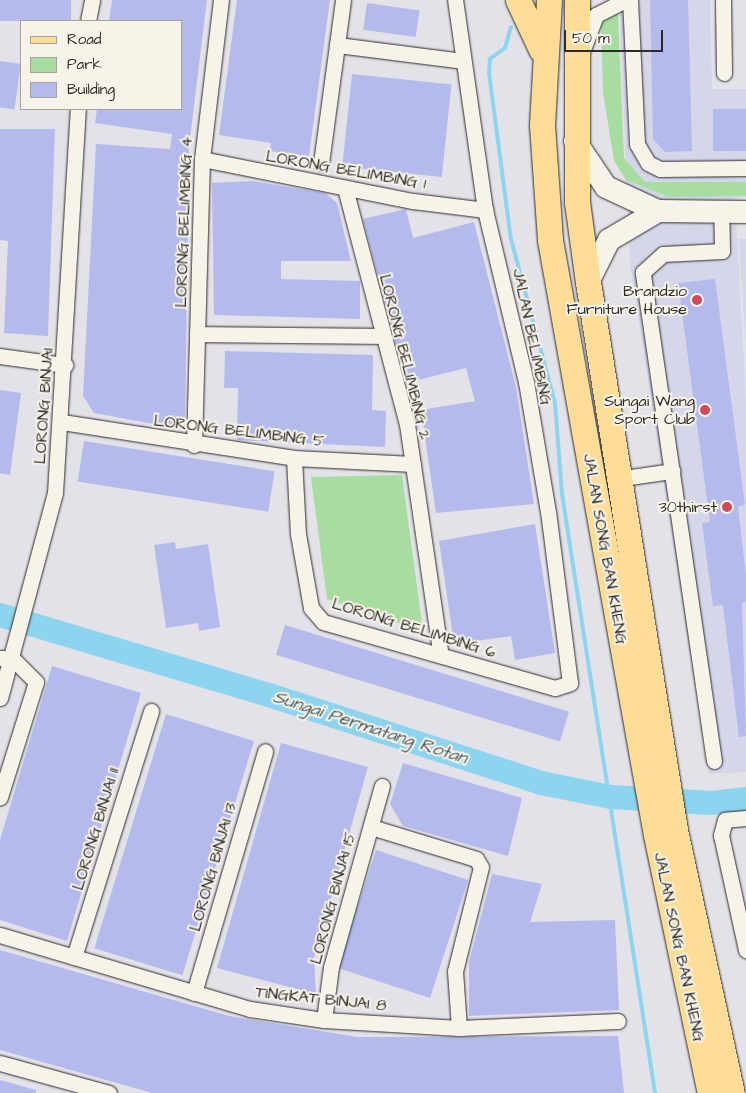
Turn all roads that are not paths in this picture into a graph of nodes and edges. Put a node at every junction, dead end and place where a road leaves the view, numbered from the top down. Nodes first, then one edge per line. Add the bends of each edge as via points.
1 (92, 0) edge
2 (221, 0) edge
3 (342, 0) edge
4 (456, 0) edge
5 (518, 0) edge
6 (549, 0) edge
7 (577, 0) edge
8 (626, 0) edge
9 (630, 0) edge
10 (723, 0) edge
11 (88, 20) edge
12 (337, 45) junction
13 (543, 56) junction
14 (463, 61) junction
15 (576, 64) junction
16 (724, 73) dead end
17 (78, 110) edge
18 (575, 141) junction
19 (202, 159) junction
20 (321, 163) dead end
21 (746, 168) edge
22 (345, 188) junction
23 (485, 210) junction
24 (658, 211) junction
25 (721, 212) junction
26 (746, 212) edge
27 (588, 282) junction
28 (197, 334) junction
29 (381, 336) junction
30 (0, 356) edge
31 (65, 365) junction
32 (62, 422) junction
33 (194, 445) junction
34 (294, 458) junction
35 (413, 464) junction
36 (672, 471) junction
37 (616, 479) junction
38 (9, 654) edge
39 (441, 656) junction
40 (570, 683) joint
41 (0, 698) edge
42 (151, 711) dead end
43 (265, 751) dead end
44 (714, 761) dead end
45 (657, 779) junction
46 (382, 786) dead end
47 (0, 796) edge
48 (746, 818) edge
49 (371, 827) junction
50 (666, 833) junction
51 (0, 935) edge
52 (746, 950) edge
53 (74, 957) junction
54 (194, 993) junction
55 (324, 1020) junction
56 (618, 1020) dead end
57 (459, 1028) junction
58 (0, 1063) edge
59 (109, 1093) edge
60 (710, 1093) edge
61 (732, 1093) edge

1 - 11 street
2 - 19 street, LORONG BELIMBING 4
3 - 12 street
4 - 14 street, JALAN BELIMBING
5 - 13 main road via 535,28
6 - 13 main road, JALAN SONG BAN KHENG
7 - 15 main road, JALAN SONG BAN KHENG
8 - 15 street via 596,15
9 - 21 street via 637,144 648,163 660,169
10 - 16 street
12 - 14 street
12 - 20 street
13 - 45 main road, JALAN SONG BAN KHENG via 543,181 550,240
14 - 23 street, JALAN BELIMBING
15 - 18 main road, JALAN SONG BAN KHENG
17 - 31 street, LORONG BINJAI
18 - 24 street via 606,187
18 - 27 main road, JALAN SONG BAN KHENG
19 - 22 street, LORONG BELIMBING 1
19 - 28 street, LORONG BELIMBING 4
22 - 23 street, LORONG BELIMBING 1
22 - 29 street, LORONG BELIMBING 2
23 - 40 street, JALAN BELIMBING via 526,382
24 - 25 street
24 - 27 street via 609,240
25 - 26 street
25 - 36 street via 722,251 663,254 643,272
27 - 37 main road, JALAN SONG BAN KHENG
28 - 29 street
28 - 33 street, LORONG BELIMBING 4
29 - 35 street, LORONG BELIMBING 2 via 407,424
30 - 31 street
31 - 32 street, LORONG BINJAI
32 - 33 street, LORONG BELIMBING 5
32 - 38 street, LORONG BINJAI via 55,493 33,585
33 - 34 street, LORONG BELIMBING 5
34 - 35 street, LORONG BELIMBING 5
34 - 39 street, LORONG BELIMBING 6 via 298,534 311,608 323,622
35 - 39 street, LORONG BELIMBING 2
36 - 37 street
36 - 44 street
37 - 45 main road, JALAN SONG BAN KHENG
38 - 41 street, LORONG BINJAI
38 - 47 street via 36,682
39 - 40 street, LORONG BELIMBING 6 via 555,688
42 - 53 street, LORONG BINJAI 11
43 - 54 street, LORONG BINJAI 13
45 - 50 main road, JALAN SONG BAN KHENG
46 - 49 street, LORONG BINJAI 15
48 - 52 street via 726,820 721,835
49 - 55 street, LORONG BINJAI 15 via 331,967
49 - 57 street via 476,859 481,867 455,971
50 - 60 main road, JALAN SONG BAN KHENG
50 - 61 main road, JALAN SONG BAN KHENG
51 - 53 street, TINGKAT BINJAI 8
53 - 54 street, TINGKAT BINJAI 8
54 - 55 street, TINGKAT BINJAI 8 via 250,1009
55 - 57 street, TINGKAT BINJAI 8
56 - 57 street, TINGKAT BINJAI 8
58 - 59 street

